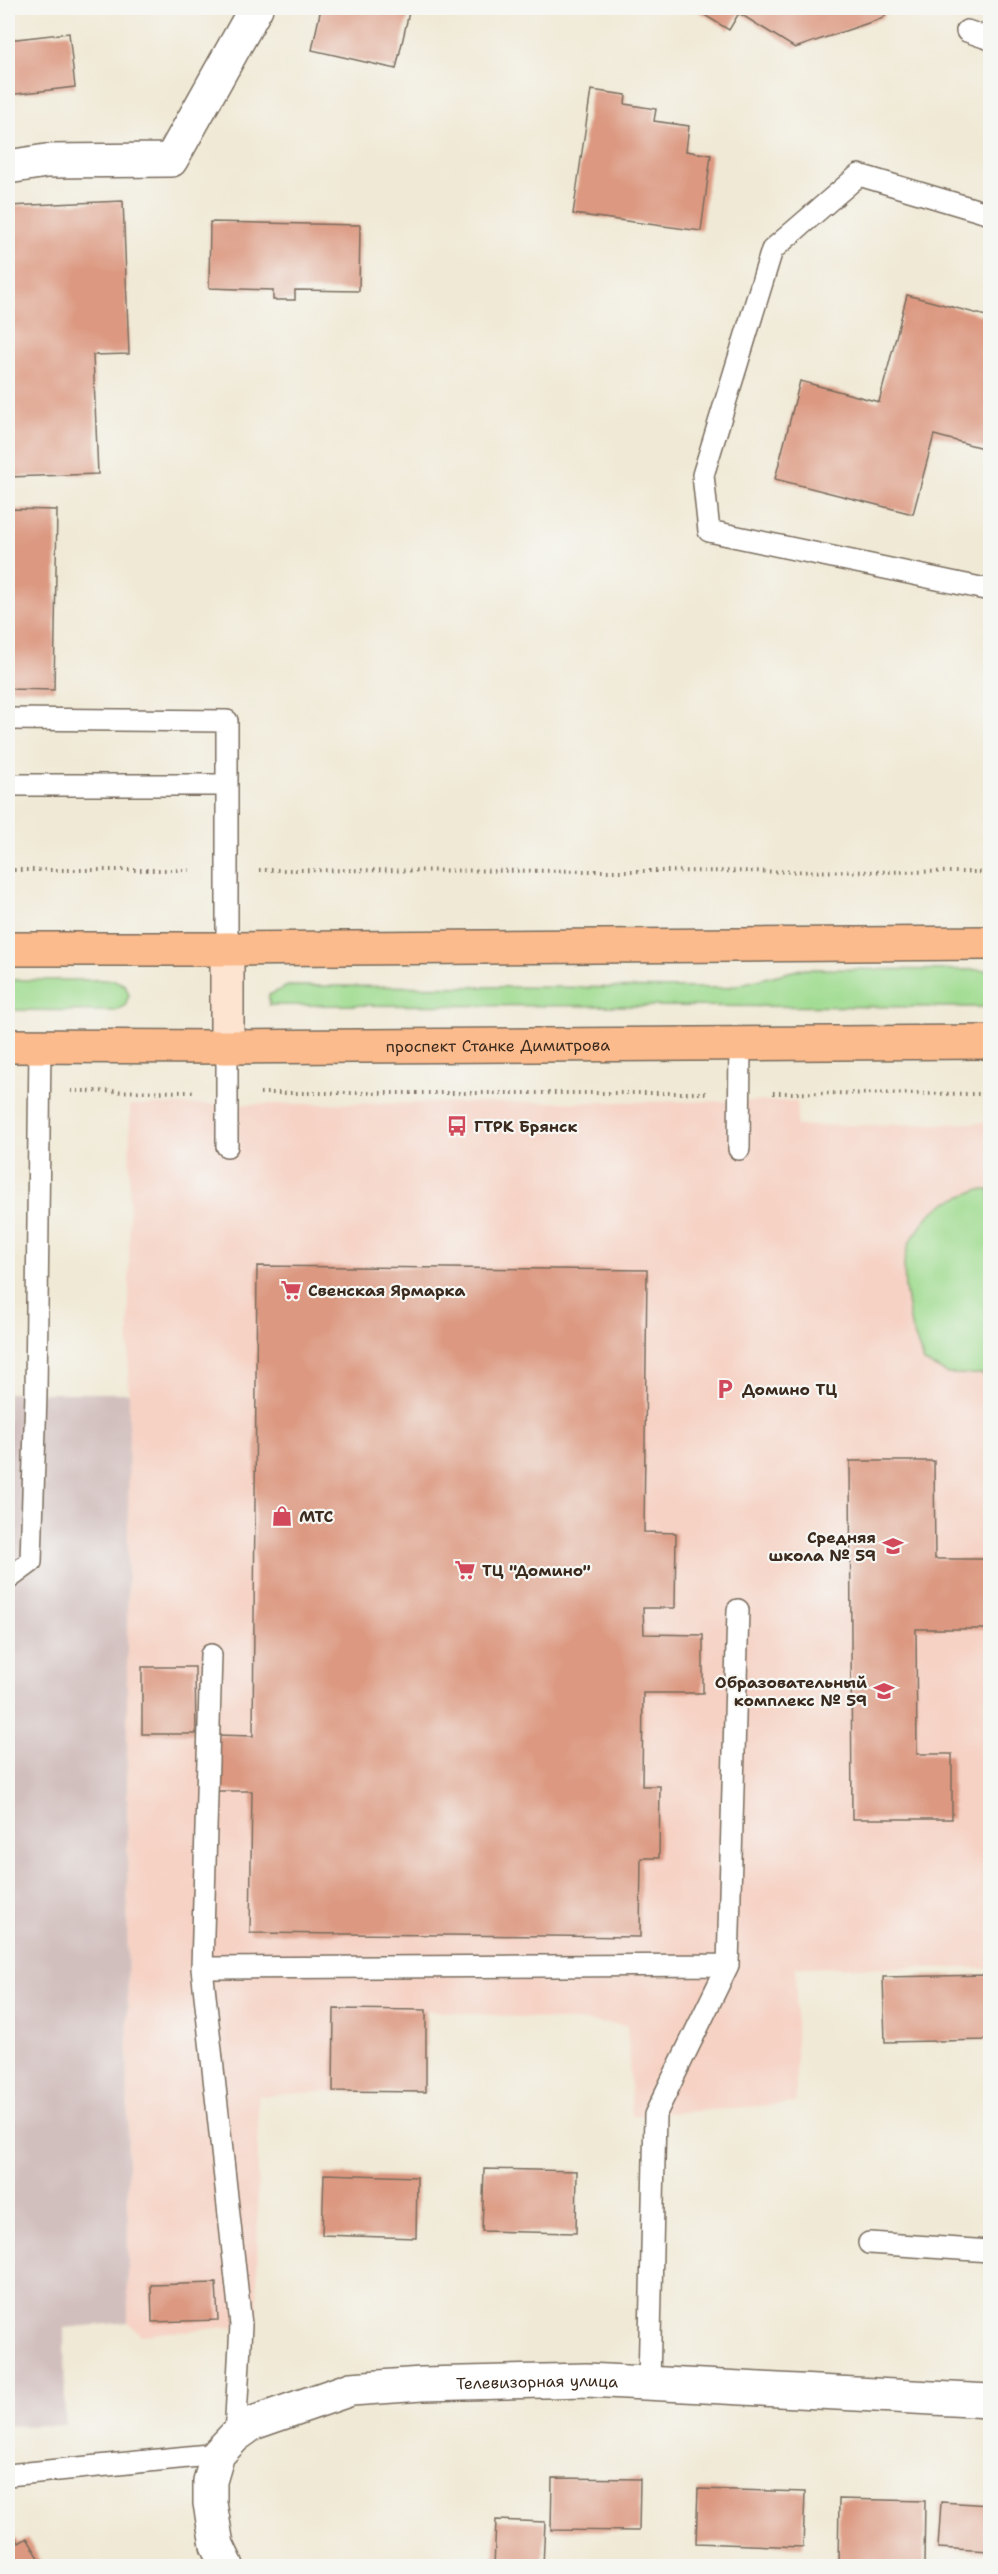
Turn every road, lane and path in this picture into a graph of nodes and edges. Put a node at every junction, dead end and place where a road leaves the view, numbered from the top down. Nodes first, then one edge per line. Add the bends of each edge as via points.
1 (256, 8) edge
2 (967, 31) dead end
3 (990, 39) edge
4 (8, 167) edge
5 (990, 214) edge
6 (990, 590) edge
7 (8, 719) edge
8 (8, 785) edge
9 (227, 785) junction
10 (8, 870) edge
11 (226, 870) junction
12 (990, 872) edge
13 (990, 943) edge
14 (8, 949) edge
15 (226, 950) junction
16 (990, 1042) edge
17 (740, 1045) junction
18 (8, 1046) edge
19 (40, 1046) junction
20 (227, 1047) junction
21 (40, 1091) junction
22 (226, 1093) junction
23 (739, 1093) junction
24 (990, 1094) edge
25 (227, 1146) dead end
26 (739, 1149) dead end
27 (8, 1579) edge
28 (738, 1610) dead end
29 (211, 1655) dead end
30 (728, 1965) junction
31 (202, 1968) junction
32 (869, 2243) dead end
33 (990, 2251) edge
34 (648, 2383) junction
35 (990, 2401) edge
36 (226, 2445) junction
37 (8, 2475) edge
38 (227, 2566) edge

1 - 4 street via 171,160 46,161
2 - 3 lane
5 - 6 lane via 859,175 772,250 703,475 709,531
7 - 9 lane via 227,721
8 - 9 lane
9 - 11 lane
10 - 11 path
11 - 12 path
11 - 15 lane
13 - 15 main road
14 - 15 main road
15 - 20 main road
16 - 17 main road, проспект Станке Димитрова
17 - 20 main road, проспект Станке Димитрова
17 - 23 lane
18 - 19 main road, проспект Станке Димитрова
19 - 20 main road, проспект Станке Димитрова
19 - 21 lane
20 - 22 lane
21 - 22 path
21 - 27 lane via 31,1562
22 - 23 path
22 - 25 lane
23 - 24 path
23 - 26 lane
28 - 30 lane
29 - 31 lane
30 - 31 lane
30 - 34 lane via 655,2115
31 - 36 lane via 241,2325
32 - 33 lane
34 - 35 street, Телевизорная улица
34 - 36 street, Телевизорная улица via 587,2380 351,2389 253,2423
36 - 37 lane
36 - 38 street via 210,2481 210,2503 218,2545

